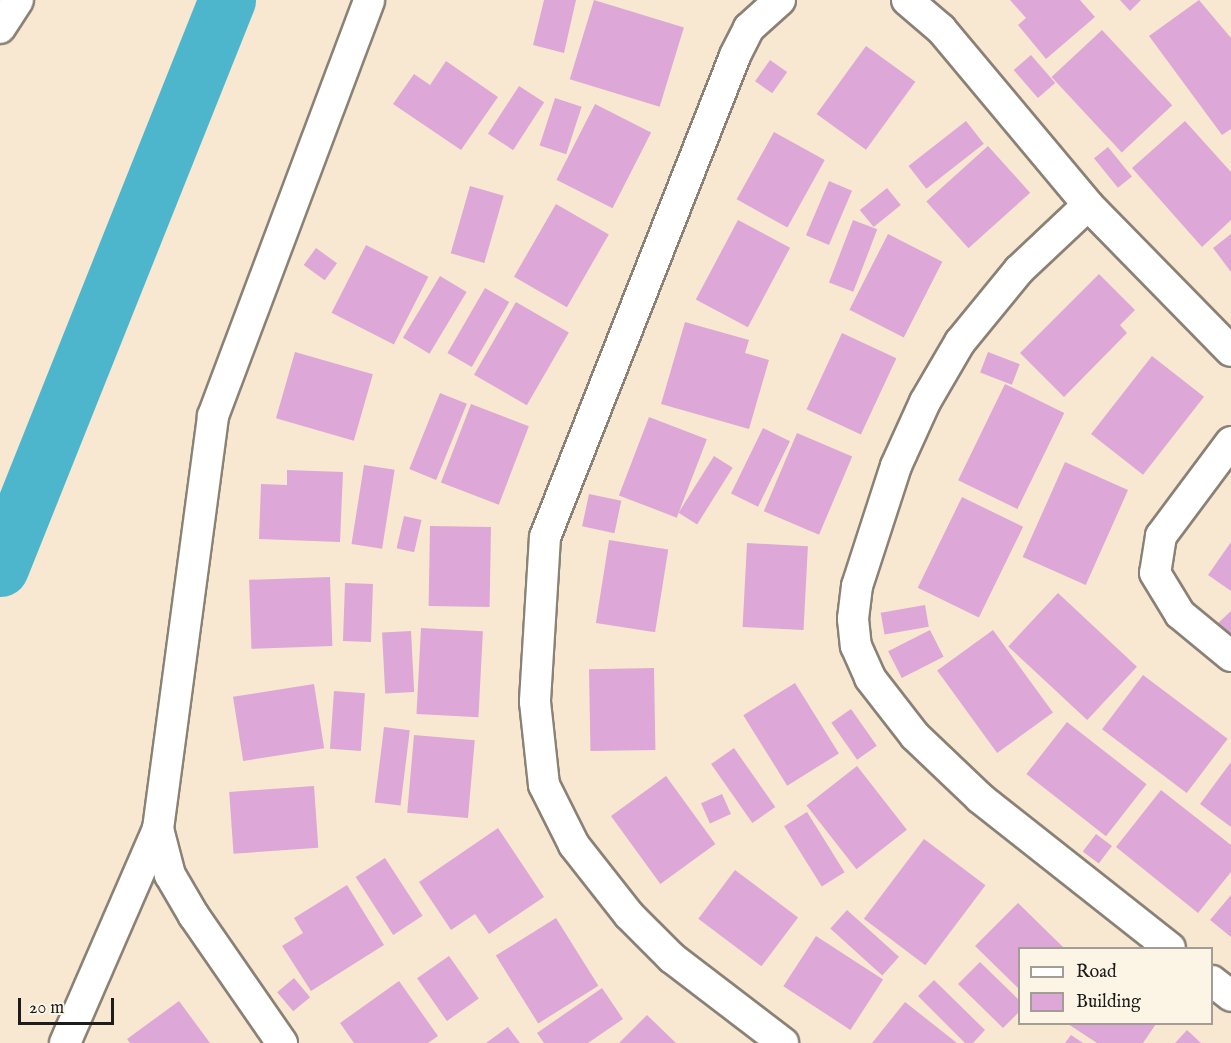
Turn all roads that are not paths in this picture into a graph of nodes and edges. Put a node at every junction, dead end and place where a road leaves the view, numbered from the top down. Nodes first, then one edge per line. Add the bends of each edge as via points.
1 (18, 0) edge
2 (369, 0) edge
3 (780, 0) edge
4 (907, 0) edge
5 (0, 28) edge
6 (1088, 205) junction
7 (1231, 351) edge
8 (1231, 442) edge
9 (1231, 656) edge
10 (158, 829) junction
11 (1169, 947) edge
12 (1213, 982) edge
13 (1231, 996) edge
14 (65, 1043) edge
15 (282, 1043) edge
16 (783, 1043) edge

1 - 5 street
2 - 10 street via 213,416
3 - 16 street via 749,28 735,56 545,537 535,702 543,785 574,845 629,915 672,958
4 - 6 street via 941,29
6 - 7 street
6 - 11 street via 1019,270 960,342 931,392 896,466 857,586 853,619 856,646 870,678 915,735 980,798
8 - 9 street via 1161,536 1155,573 1180,614
10 - 14 street
10 - 15 street via 170,875
12 - 13 street

